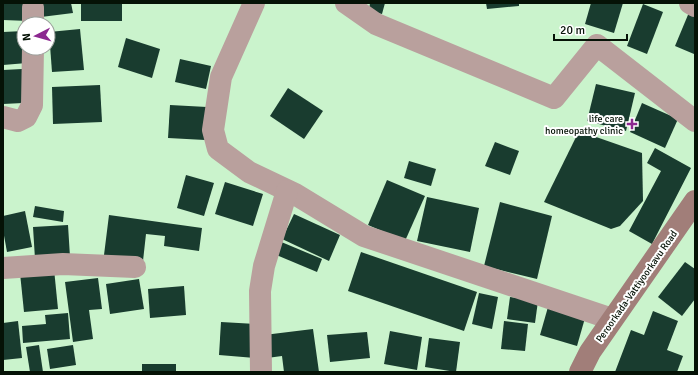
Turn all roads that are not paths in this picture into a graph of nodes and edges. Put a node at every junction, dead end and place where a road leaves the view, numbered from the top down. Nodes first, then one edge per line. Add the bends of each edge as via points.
1 (254, 3) edge
2 (346, 3) edge
3 (690, 3) edge
4 (695, 6) edge
5 (33, 56) edge
6 (3, 117) edge
7 (695, 121) edge
8 (287, 191) junction
9 (695, 201) edge
10 (135, 266) dead end
11 (3, 268) edge
12 (612, 319) junction
13 (261, 372) edge
14 (580, 372) edge

1 - 8 street via 221,77 213,130 218,149 249,172
2 - 7 street via 376,24 554,98 597,45
3 - 4 street
5 - 6 street via 32,105 26,116 18,121
8 - 12 street via 364,236
8 - 13 street via 264,266 260,291
9 - 12 main road, Peroorkada-Vattiyoorkavu Road
10 - 11 street via 63,264
12 - 14 main road, Peroorkada-Vattiyoorkavu Road

